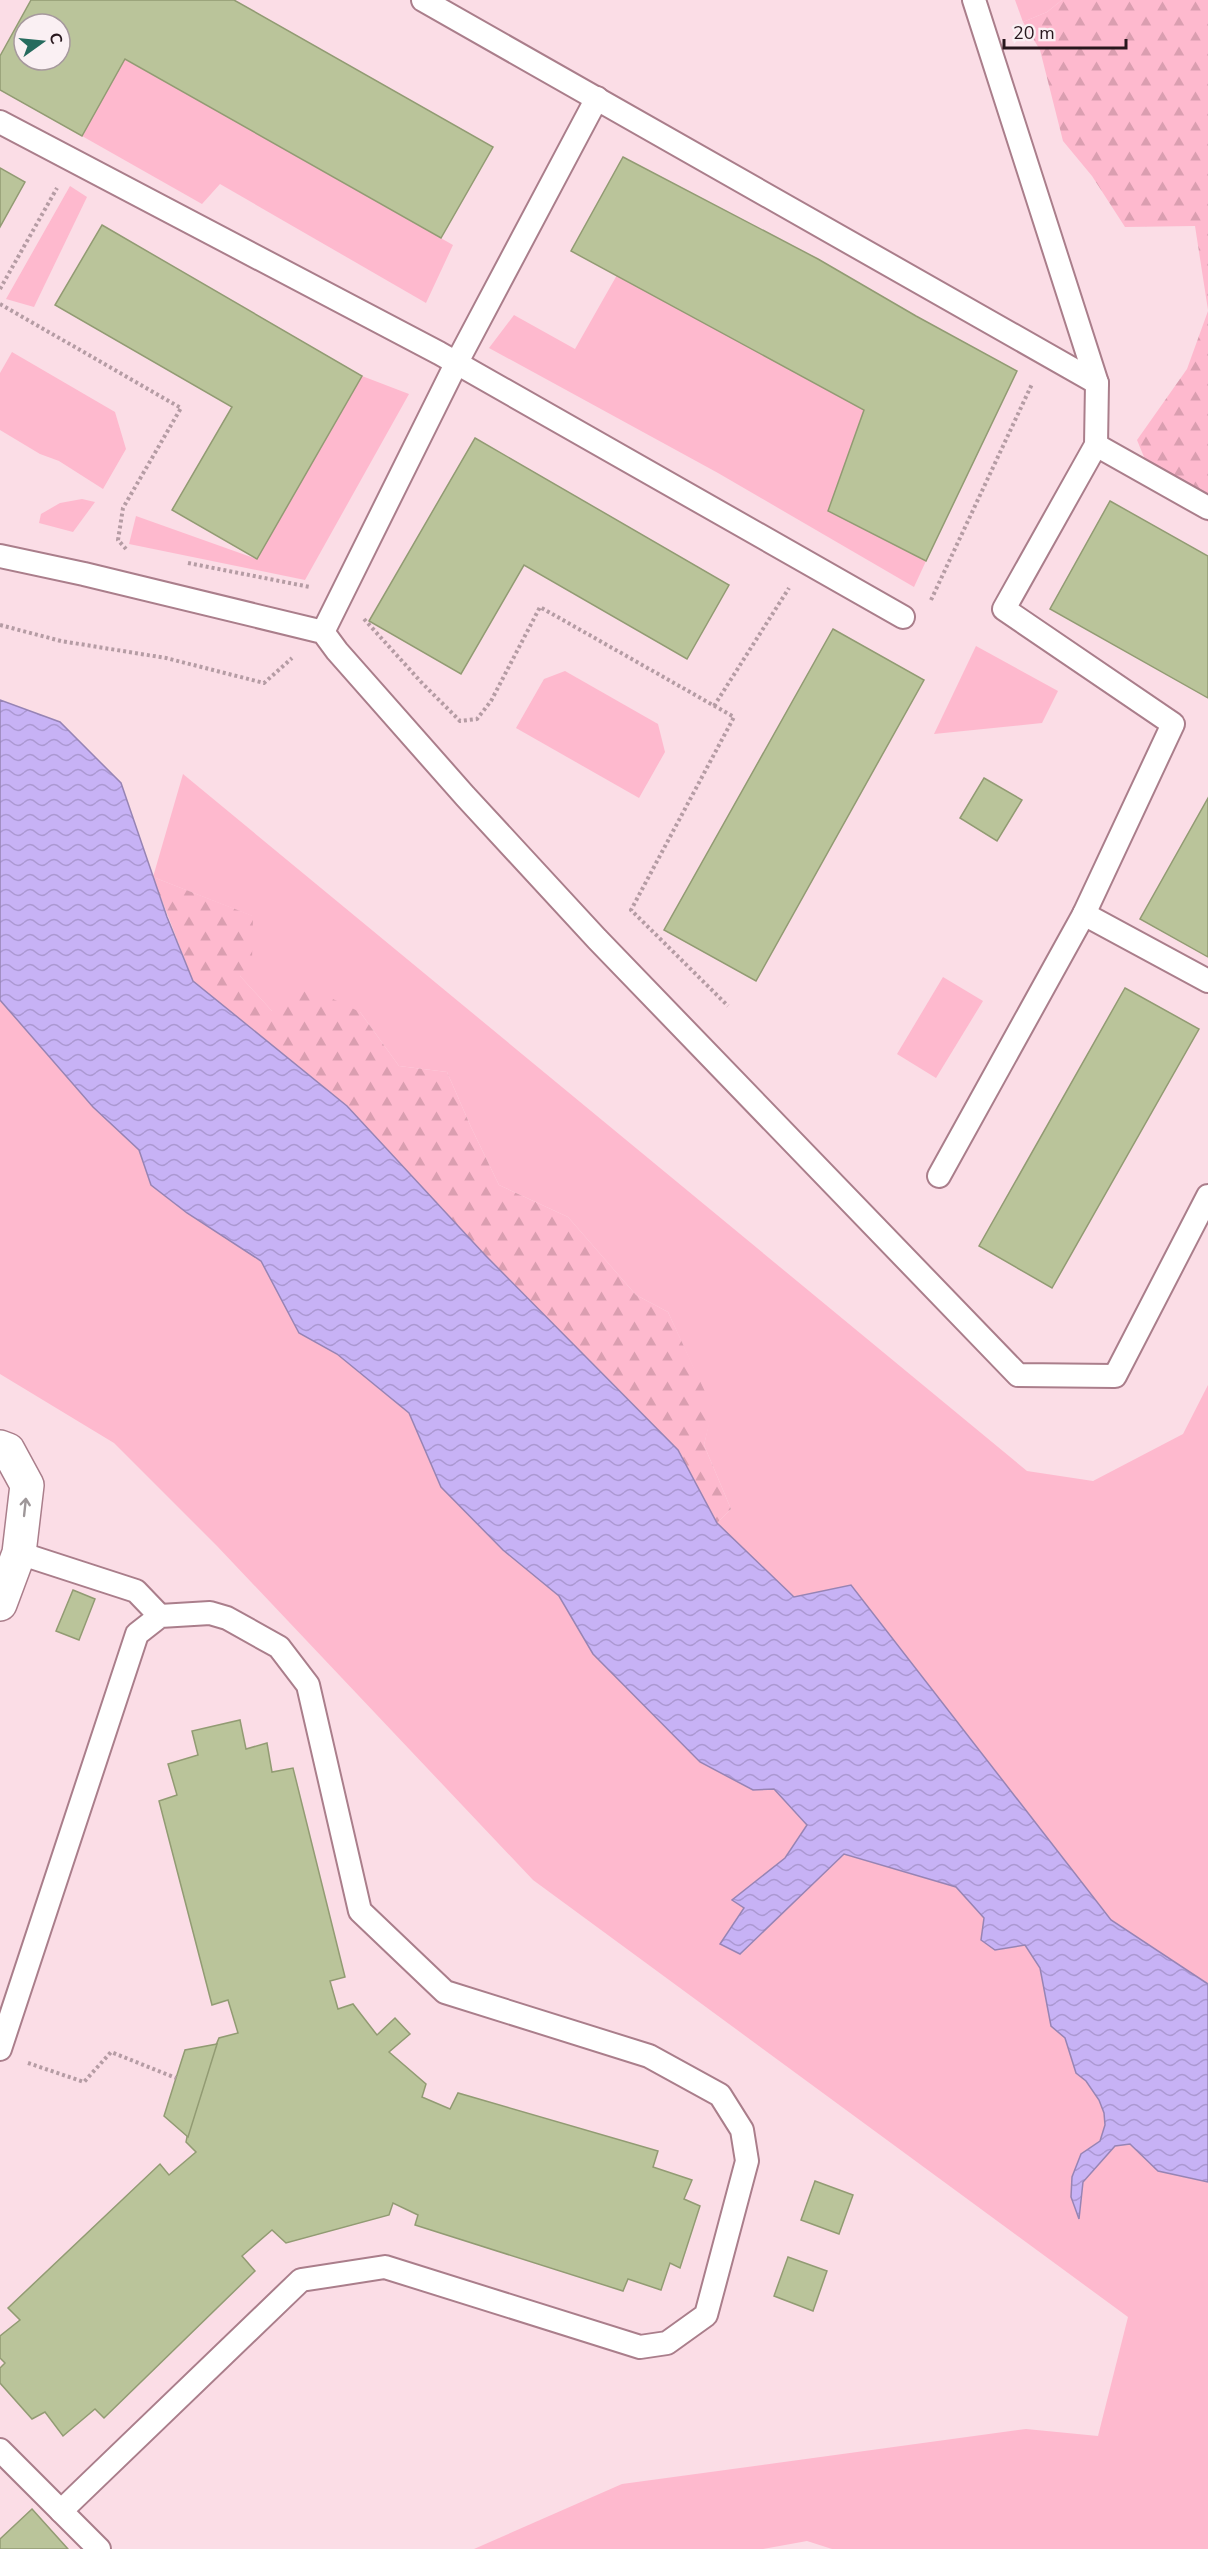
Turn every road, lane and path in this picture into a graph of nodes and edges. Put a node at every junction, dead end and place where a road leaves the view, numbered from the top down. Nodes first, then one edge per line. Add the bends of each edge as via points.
1 (423, 0) edge
2 (974, 0) edge
3 (597, 98) junction
4 (0, 122) edge
5 (73, 160) junction
6 (0, 289) edge
7 (0, 304) edge
8 (457, 362) junction
9 (1035, 377) dead end
10 (1097, 383) junction
11 (1096, 445) junction
12 (1208, 508) edge
13 (128, 551) dead end
14 (0, 556) edge
15 (806, 561) junction
16 (186, 562) dead end
17 (338, 601) junction
18 (927, 608) dead end
19 (903, 617) dead end
20 (0, 625) edge
21 (323, 632) junction
22 (714, 706) junction
23 (1084, 914) junction
24 (1208, 981) edge
25 (728, 1006) dead end
26 (939, 1176) dead end
27 (1208, 1196) edge
28 (0, 1447) edge
29 (20, 1554) junction
30 (0, 1604) edge
31 (160, 1616) junction
32 (0, 2049) edge
33 (21, 2060) dead end
34 (176, 2078) dead end
35 (0, 2450) edge
36 (61, 2511) junction
37 (99, 2549) edge

1 - 3 lane
2 - 10 lane
3 - 8 lane
3 - 10 lane
4 - 5 lane
5 - 6 path
5 - 8 lane
7 - 13 path via 182,408 123,508 118,540
8 - 15 lane
8 - 17 lane
9 - 18 path
10 - 11 lane
11 - 12 lane
11 - 23 lane via 1004,609 1173,724
14 - 21 lane
15 - 19 lane
15 - 22 path
16 - 17 path via 325,590
17 - 21 lane
17 - 22 path via 359,613 460,721 477,719 491,701 540,607
20 - 21 path via 61,642 166,658 264,683
21 - 27 lane via 597,939 1018,1375 1116,1376
22 - 25 path via 734,717 631,910
23 - 24 lane
23 - 26 lane
29 -> 28 street via 27,1485 8,1450
29 - 30 street
29 - 31 lane via 136,1591
31 - 32 lane via 137,1634
31 - 36 lane via 210,1613 227,1618 279,1647 308,1686 360,1911 445,1992 649,2056 720,2095 742,2130 747,2161 706,2315 667,2343 640,2348 385,2267 301,2280
33 - 34 path via 84,2082 111,2052
35 - 36 lane
36 - 37 lane

